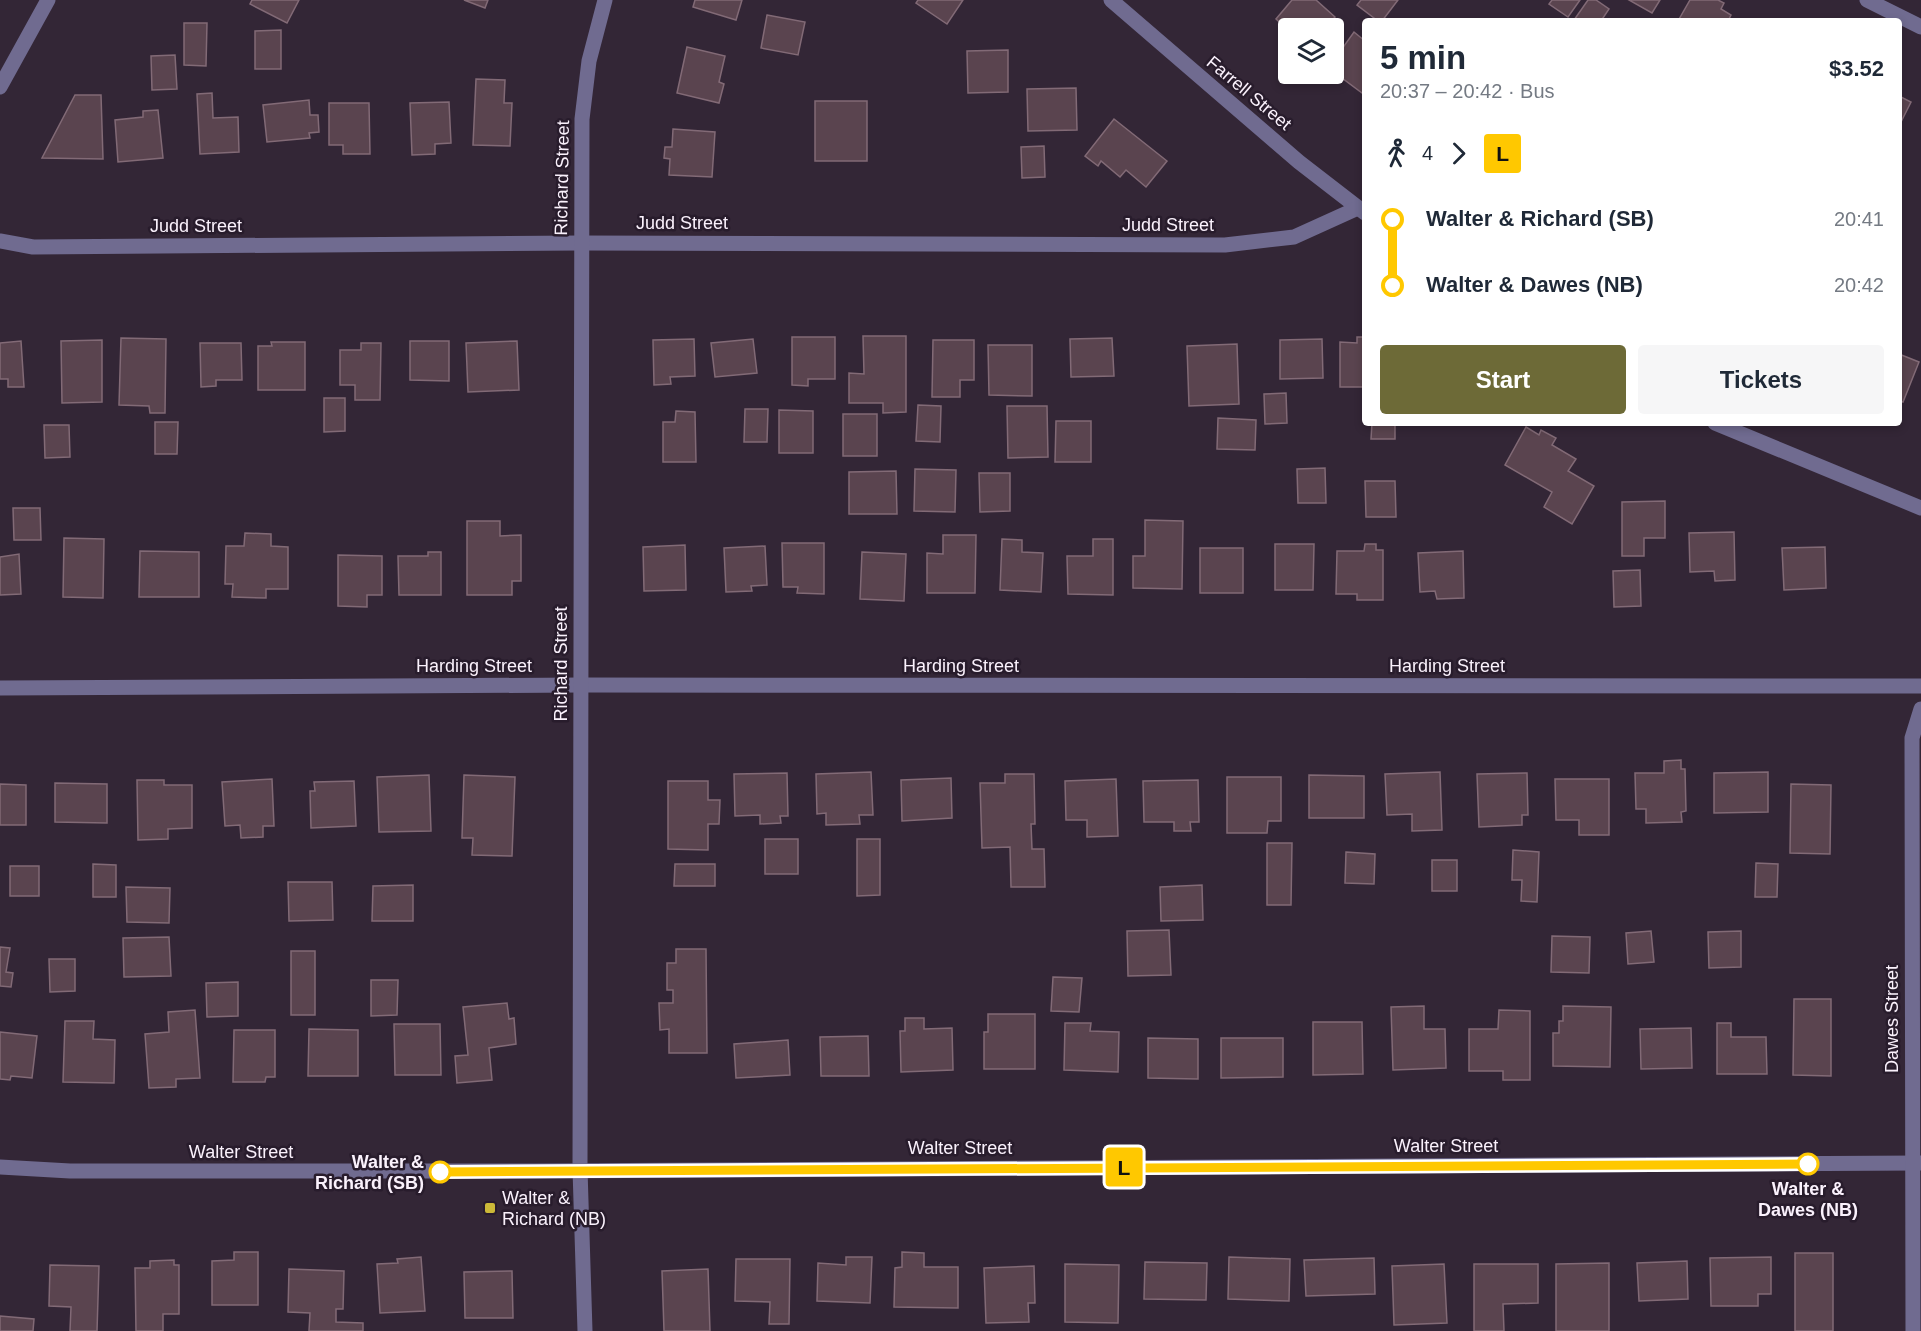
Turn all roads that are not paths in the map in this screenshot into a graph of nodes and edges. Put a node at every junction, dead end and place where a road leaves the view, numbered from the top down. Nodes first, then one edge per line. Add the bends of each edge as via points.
1 (48, 0) edge
2 (605, 0) edge
3 (1111, 0) edge
4 (1867, 0) edge
5 (1921, 27) edge
6 (0, 87) edge
7 (1361, 211) edge
8 (0, 241) edge
9 (580, 243) junction
10 (1722, 426) edge
11 (1921, 508) edge
12 (581, 686) junction
13 (1921, 686) edge
14 (0, 688) edge
15 (1921, 709) edge
16 (1916, 1163) edge
17 (0, 1167) edge
18 (580, 1169) junction
19 (585, 1331) edge
20 (1913, 1331) edge

1 - 6 street
2 - 9 street, Richard Street via 589,61 582,119
3 - 7 street, Farrell Street
4 - 5 street
7 - 9 street, Judd Street via 1294,237 1225,245
8 - 9 street, Judd Street via 33,247
9 - 12 street, Richard Street
10 - 11 street
12 - 13 street, Harding Street
12 - 14 street, Harding Street
12 - 18 street, Richard Street
15 - 16 street, Dawes Street via 1912,738
16 - 18 street, Walter Street
16 - 20 street, Dawes Street
17 - 18 street, Walter Street via 229,1172
18 - 19 street, Richard Street

